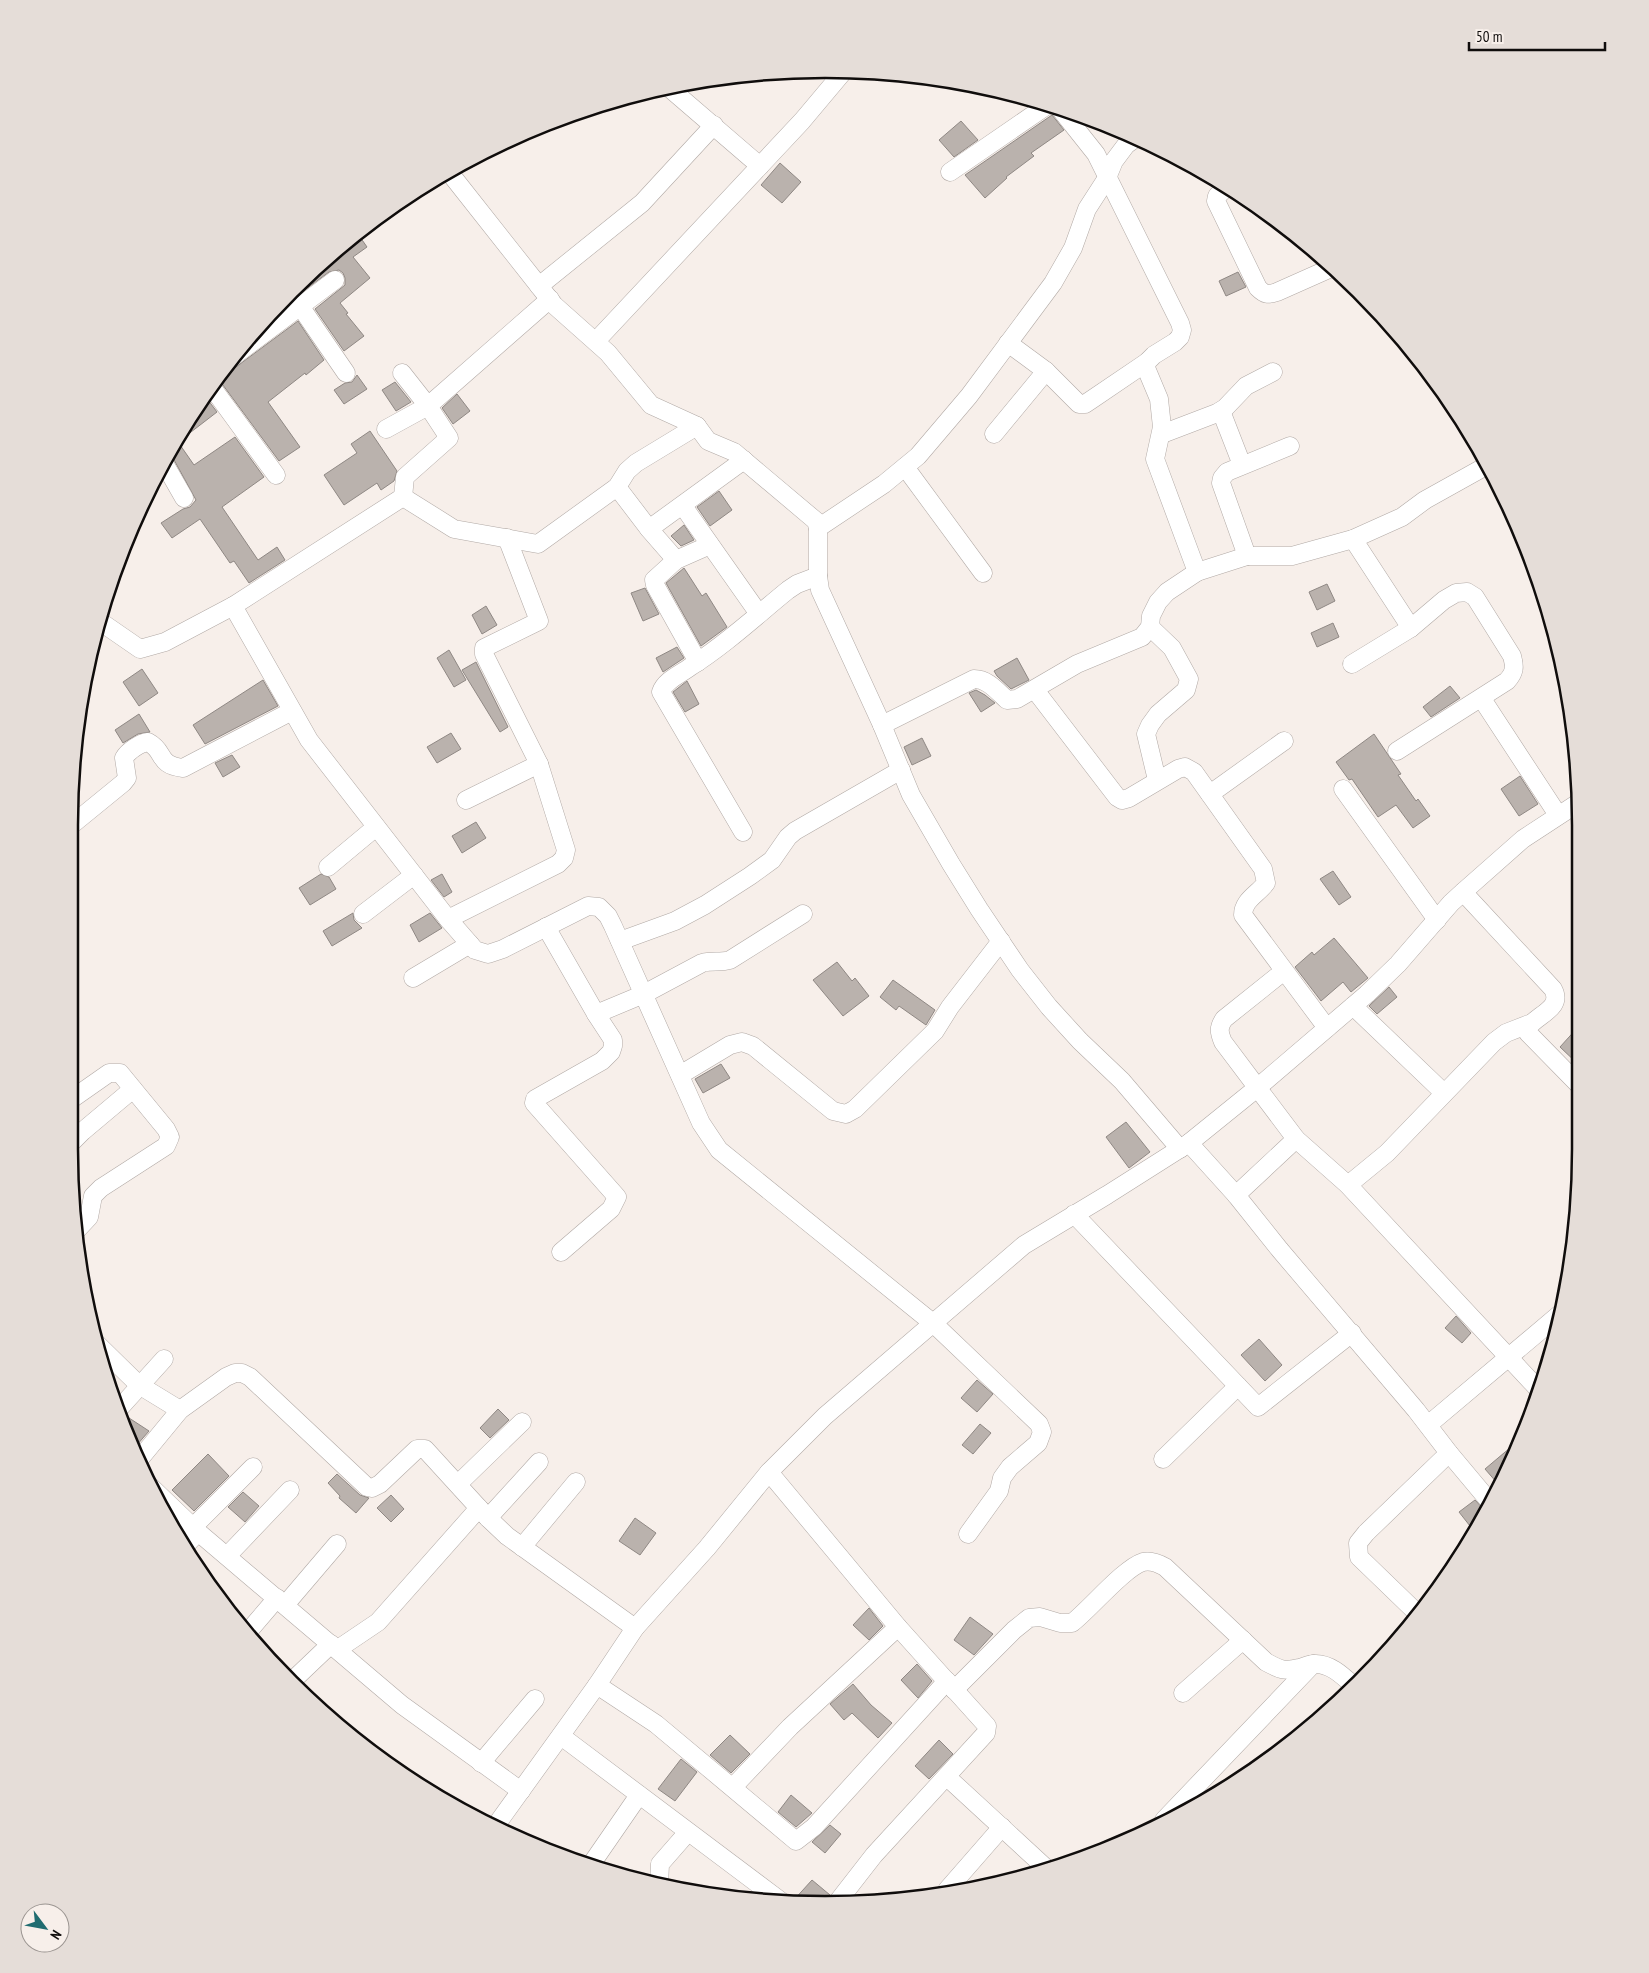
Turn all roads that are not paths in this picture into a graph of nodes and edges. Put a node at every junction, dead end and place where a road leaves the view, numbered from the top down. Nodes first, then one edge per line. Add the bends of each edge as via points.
1 (838, 78) edge
2 (675, 93) edge
3 (1041, 110) edge
4 (1067, 118) edge
5 (714, 125) junction
6 (1129, 143) edge
7 (760, 166) junction
8 (950, 172) dead end
9 (453, 177) edge
10 (1107, 178) junction
11 (1221, 192) edge
12 (1326, 271) edge
13 (335, 280) dead end
14 (544, 292) junction
15 (300, 306) junction
16 (259, 337) edge
17 (596, 341) junction
18 (1008, 343) junction
19 (1147, 362) junction
20 (1046, 371) junction
21 (1273, 372) dead end
22 (402, 373) dead end
23 (346, 374) dead end
24 (216, 392) edge
25 (428, 406) junction
26 (1221, 411) junction
27 (697, 426) junction
28 (386, 429) dead end
29 (994, 434) dead end
30 (1162, 434) junction
31 (1290, 446) dead end
32 (744, 460) junction
33 (1242, 466) junction
34 (905, 467) junction
35 (1481, 469) edge
36 (168, 470) edge
37 (276, 475) dead end
38 (617, 487) junction
39 (403, 497) junction
40 (184, 498) dead end
41 (683, 506) junction
42 (818, 528) junction
43 (649, 529) junction
44 (507, 538) junction
45 (1353, 539) junction
46 (710, 544) junction
47 (1248, 556) junction
48 (676, 560) junction
49 (1197, 572) junction
50 (983, 573) dead end
51 (818, 576) junction
52 (233, 606) junction
53 (759, 614) junction
54 (105, 625) edge
55 (1150, 627) junction
56 (1410, 628) junction
57 (698, 662) junction
58 (1352, 664) dead end
59 (1035, 690) junction
60 (1482, 699) junction
61 (292, 710) junction
62 (882, 725) junction
63 (1284, 741) dead end
64 (1397, 751) dead end
65 (539, 764) junction
66 (901, 770) junction
67 (1157, 780) junction
68 (1343, 789) dead end
69 (1210, 794) junction
70 (466, 800) dead end
71 (1571, 807) edge
72 (1558, 815) junction
73 (78, 820) edge
74 (376, 827) junction
75 (743, 832) dead end
76 (328, 867) dead end
77 (414, 875) junction
78 (1463, 892) junction
79 (363, 914) dead end
80 (803, 914) dead end
81 (448, 919) junction
82 (1436, 920) junction
83 (546, 927) junction
84 (620, 941) junction
85 (1001, 941) junction
86 (470, 944) junction
87 (1284, 971) junction
88 (413, 978) dead end
89 (644, 994) junction
90 (1353, 1006) junction
91 (596, 1014) junction
92 (1530, 1024) junction
93 (1327, 1028) junction
94 (680, 1075) junction
95 (1572, 1078) edge
96 (1257, 1088) junction
97 (133, 1089) junction
98 (1444, 1093) junction
99 (78, 1095) edge
100 (78, 1135) edge
101 (1296, 1139) junction
102 (1184, 1146) junction
103 (1348, 1185) junction
104 (1236, 1195) junction
105 (1074, 1214) junction
106 (82, 1225) edge
107 (561, 1252) dead end
108 (1551, 1322) edge
109 (934, 1324) junction
110 (1352, 1333) junction
111 (106, 1353) edge
112 (1509, 1357) junction
113 (164, 1359) dead end
114 (1534, 1384) edge
115 (139, 1385) junction
116 (1238, 1386) junction
117 (123, 1404) edge
118 (180, 1410) junction
119 (522, 1422) dead end
120 (1428, 1425) junction
121 (1449, 1453) junction
122 (144, 1455) edge
123 (1163, 1459) dead end
124 (539, 1462) dead end
125 (253, 1467) dead end
126 (769, 1472) junction
127 (576, 1482) dead end
128 (458, 1484) junction
129 (290, 1490) dead end
130 (1485, 1496) edge
131 (168, 1504) edge
132 (483, 1513) junction
133 (195, 1530) junction
134 (968, 1534) dead end
135 (189, 1540) edge
136 (337, 1544) dead end
137 (522, 1547) junction
138 (227, 1556) junction
139 (281, 1601) junction
140 (1412, 1609) edge
141 (898, 1627) junction
142 (252, 1628) edge
143 (635, 1628) junction
144 (1243, 1640) junction
145 (334, 1647) junction
146 (1313, 1664) junction
147 (297, 1678) edge
148 (1348, 1681) edge
149 (597, 1685) junction
150 (950, 1685) junction
151 (1183, 1692) dead end
152 (534, 1700) dead end
153 (560, 1736) junction
154 (481, 1763) junction
155 (947, 1777) junction
156 (733, 1787) junction
157 (521, 1791) junction
158 (639, 1795) junction
159 (1180, 1805) edge
160 (499, 1821) edge
161 (1002, 1827) junction
162 (688, 1832) junction
163 (595, 1859) edge
164 (1041, 1863) edge
165 (659, 1877) edge
166 (952, 1884) edge
167 (771, 1893) edge
168 (843, 1895) edge

1 - 7 street
2 - 5 street
3 - 8 street
4 - 10 street via 1092,148
5 - 7 street
5 - 14 street via 642,203
6 - 10 street via 1114,161
7 - 17 street
9 - 14 street
10 - 18 street via 1087,209 1073,248 1053,283
10 - 19 street via 1182,330 1176,342
11 - 12 street via 1216,201 1263,294 1270,295
13 - 15 street
14 - 17 street
14 - 25 street
15 - 16 street
15 - 23 street
17 - 27 street via 650,405
18 - 20 street
18 - 34 street via 969,396
19 - 20 street via 1085,404 1073,400
19 - 30 street via 1148,374 1160,400
20 - 29 street
21 - 26 street via 1246,386
22 - 25 street
24 - 37 street
25 - 28 street
25 - 39 street via 449,438 405,477
26 - 30 street
26 - 33 street
27 - 32 street via 708,441
27 - 38 street via 636,463
30 - 49 street via 1155,459
31 - 33 street
32 - 41 street
32 - 42 street via 816,520
33 - 47 street via 1227,472 1221,483
34 - 42 street
34 - 50 street
35 - 45 street via 1425,500 1402,517
36 - 40 street
38 - 43 street
38 - 44 street via 538,544
39 - 44 street via 454,529
39 - 52 street
41 - 43 street
41 - 46 street
42 - 51 street
43 - 48 street
44 - 65 street via 539,621 484,648 484,654
45 - 47 street via 1292,556
45 - 56 street
46 - 48 street
46 - 53 street
47 - 49 street
48 - 57 street via 657,575 655,585
49 - 55 street via 1158,602
51 - 53 street via 796,584
51 - 62 street via 820,590
52 - 54 street via 165,642 140,649
52 - 61 street
53 - 57 street
55 - 59 street via 1142,637 1077,664
55 - 67 street via 1172,648 1189,679 1186,690 1158,714 1146,734
56 - 58 street
56 - 60 street via 1456,593 1467,592 1475,596 1515,666 1514,674 1507,681
57 - 75 street via 668,682 661,692
59 - 62 street via 1012,701 982,679 974,679
59 - 67 street via 1117,797 1122,800 1129,798
60 - 64 street
60 - 72 street
61 - 73 street via 183,768 171,767 154,744 143,742 124,758 127,778 123,784
61 - 74 street via 309,740
62 - 66 street
63 - 69 street
65 - 70 street
65 - 81 street via 566,850 564,858 558,864
66 - 84 street via 795,831 772,860 704,905 675,921
66 - 85 street via 911,795
67 - 69 street via 1178,769 1190,768
68 - 82 street
69 - 87 street via 1263,869 1266,883 1247,901 1243,915
71 - 72 street
72 - 78 street via 1524,839
74 - 76 street
74 - 77 street
77 - 79 street
77 - 81 street
78 - 82 street
78 - 92 street via 1553,989 1556,996 1552,1007
80 - 89 street via 730,960 702,962
81 - 86 street
82 - 90 street via 1398,964
83 - 84 street via 588,906 599,907 608,916
83 - 86 street via 488,954 475,950
83 - 91 street
84 - 89 street
85 - 94 street via 935,1032 855,1110 846,1114 833,1111 753,1046 742,1042 730,1045
85 - 102 street via 1049,1007
86 - 88 street
87 - 93 street
87 - 96 street via 1224,1019 1220,1026 1223,1042
89 - 91 street
89 - 94 street
90 - 93 street
90 - 98 street
91 - 107 street via 613,1040 614,1046 608,1056 535,1098 534,1103 617,1197 611,1209
92 - 95 street via 1526,1028 1528,1033
92 - 98 street via 1506,1033 1494,1042
93 - 96 street
94 - 109 street via 701,1123 719,1150
96 - 101 street
96 - 102 street
97 - 99 street via 120,1073 109,1074
97 - 100 street
97 - 106 street via 170,1137 166,1146 101,1188 93,1196 89,1217
98 - 103 street via 1387,1153
101 - 103 street
101 - 104 street
102 - 104 street
102 - 105 street
103 - 112 street
104 - 110 street
105 - 109 street via 1024,1245
105 - 116 street
108 - 112 street
109 - 126 street via 826,1416
109 - 134 street via 1040,1424 1042,1432 1038,1443 1002,1478 999,1491
110 - 116 street via 1258,1407
110 - 120 street
111 - 115 street
112 - 114 street
112 - 120 street
113 - 115 street
115 - 117 street
115 - 118 street
116 - 123 street
118 - 122 street
118 - 128 street via 226,1376 242,1373 367,1487 380,1484 417,1449 425,1449
119 - 128 street
120 - 121 street
121 - 130 street
121 - 140 street via 1358,1543 1359,1557
124 - 132 street
125 - 133 street
126 - 141 street
126 - 143 street
127 - 137 street
128 - 132 street
129 - 138 street
131 - 133 street
132 - 137 street
132 - 145 street via 378,1622
133 - 135 street
133 - 138 street
136 - 139 street
137 - 143 street
138 - 139 street
139 - 142 street
139 - 145 street
141 - 150 street
141 - 156 street via 790,1727
143 - 149 street
144 - 146 street via 1266,1662 1282,1671
144 - 150 street via 1165,1567 1154,1561 1143,1562 1128,1571 1072,1623 1028,1618
144 - 151 street
145 - 147 street
145 - 154 street via 402,1705
146 - 148 street via 1327,1666
146 - 159 street
149 - 153 street
149 - 156 street via 656,1724
150 - 155 street via 987,1726 986,1733
150 - 156 street via 814,1827 796,1841
152 - 154 street
153 - 157 street
153 - 158 street
154 - 157 street
155 - 161 street
155 - 168 street via 874,1855
157 - 160 street
158 - 162 street
158 - 163 street
161 - 164 street
161 - 166 street
162 - 165 street via 660,1864
162 - 167 street

